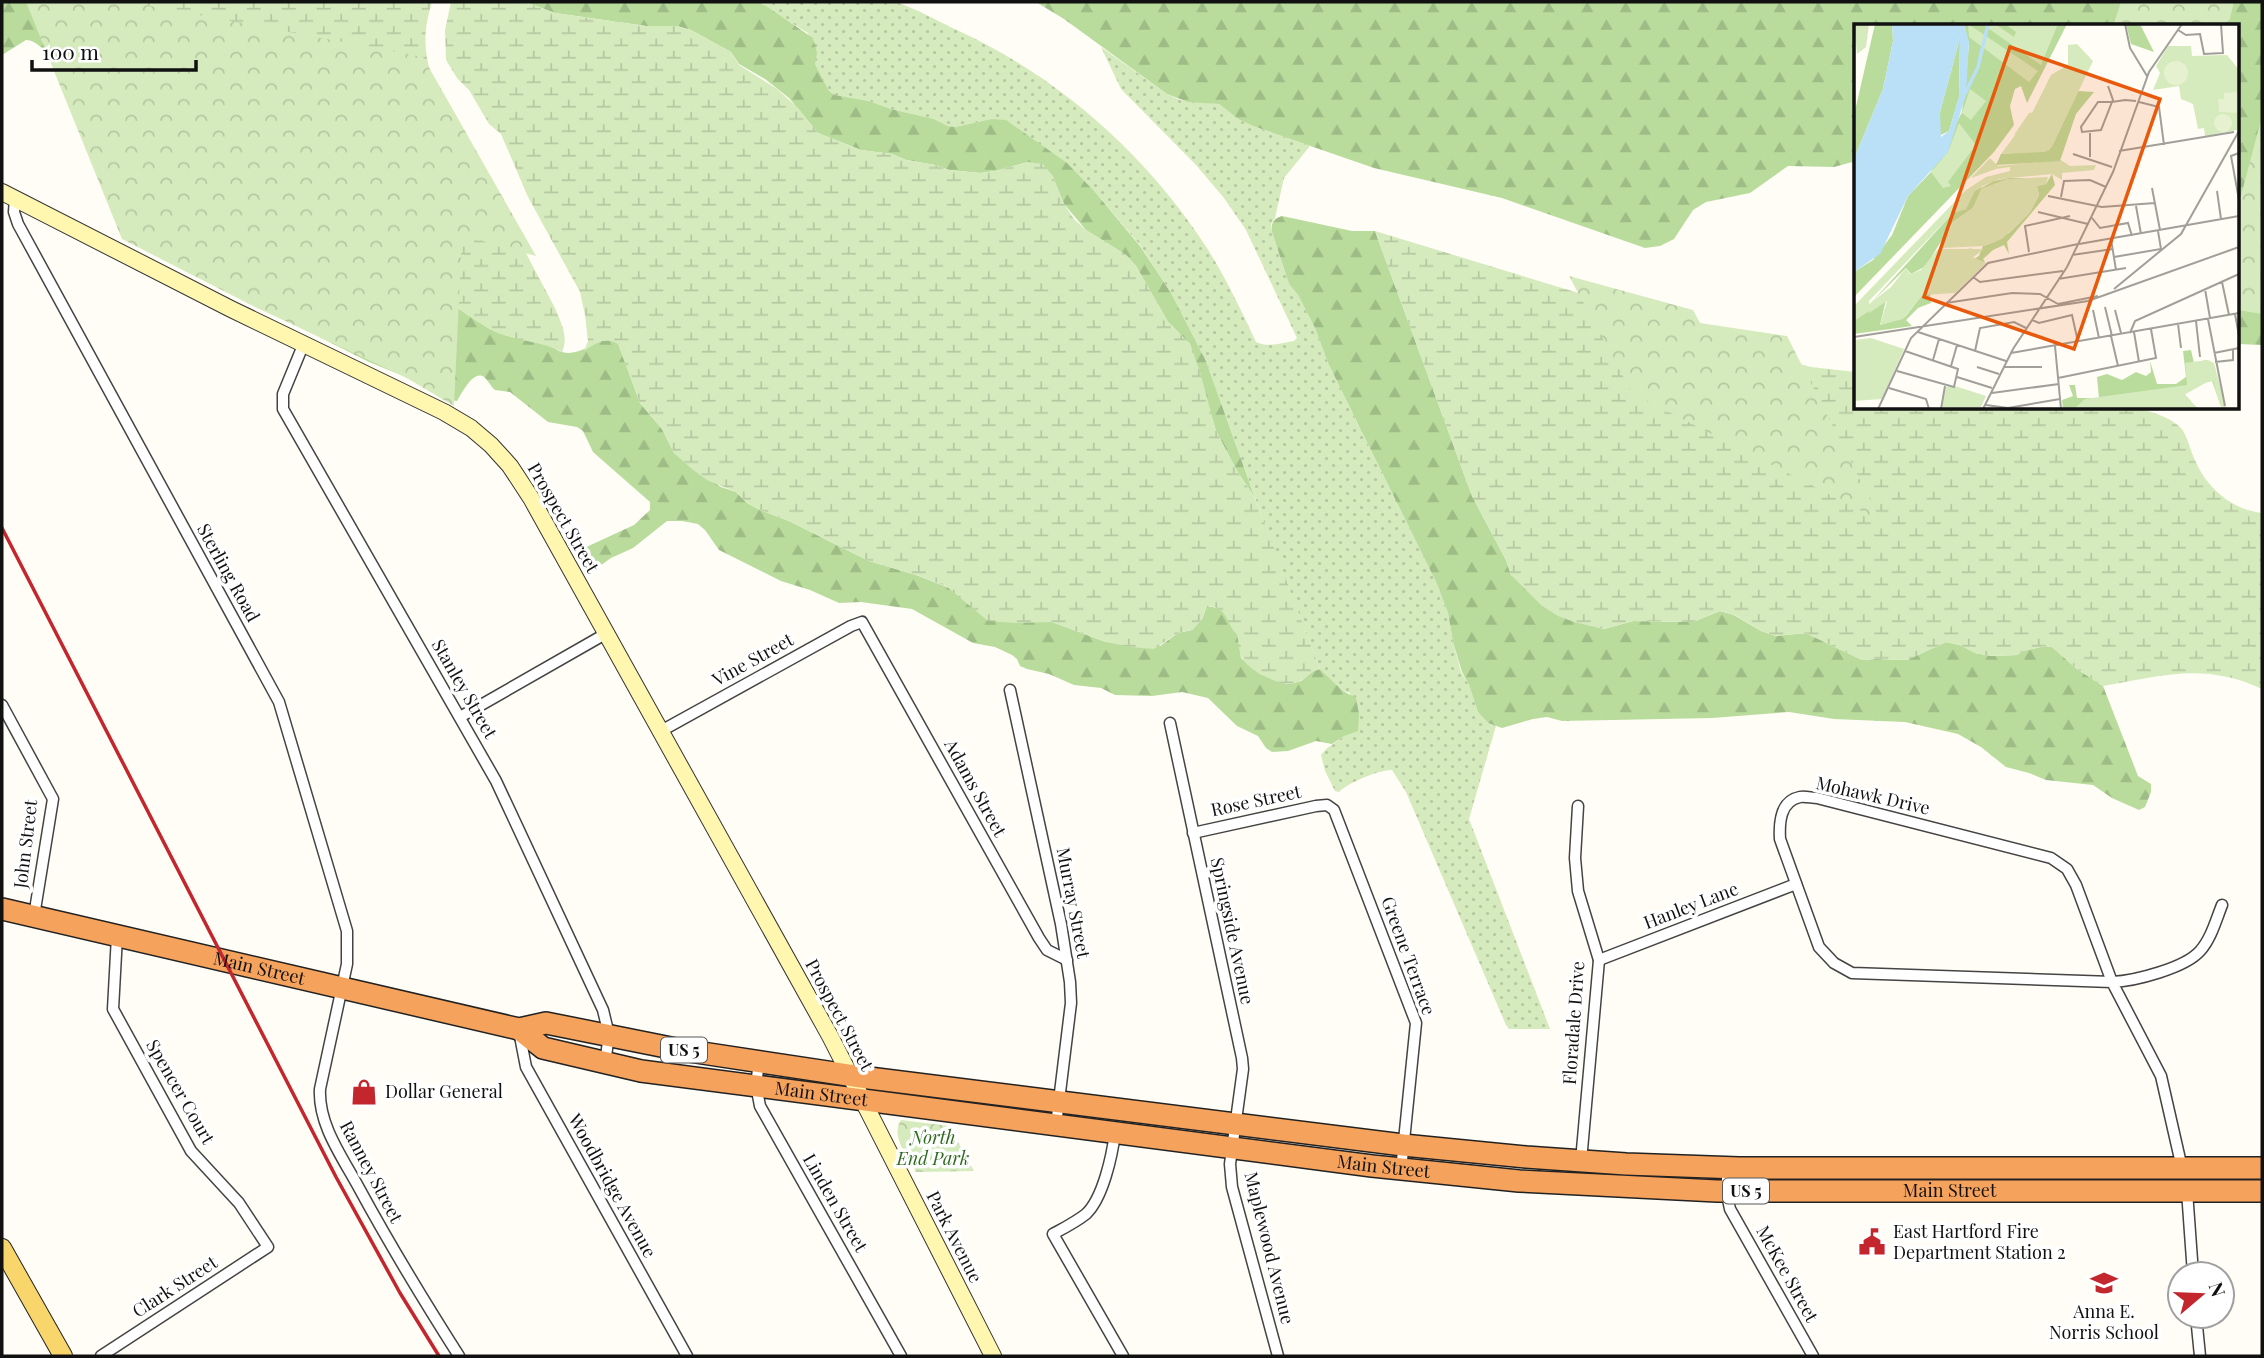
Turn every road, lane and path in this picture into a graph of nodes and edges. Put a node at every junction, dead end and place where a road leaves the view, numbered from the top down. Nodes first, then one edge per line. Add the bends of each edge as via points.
1 (8, 195) edge
2 (304, 344) junction
3 (862, 622) joint
4 (607, 632) junction
5 (1010, 690) dead end
6 (2, 705) edge
7 (460, 717) junction
8 (1170, 723) dead end
9 (661, 731) junction
10 (1327, 805) joint
11 (1578, 806) dead end
12 (1193, 833) junction
13 (1796, 884) junction
14 (2222, 905) dead end
15 (2, 909) edge
16 (34, 916) junction
17 (117, 936) junction
18 (1067, 960) junction
19 (1599, 960) junction
20 (2112, 982) junction
21 (341, 987) junction
22 (519, 1028) junction
23 (609, 1035) junction
24 (759, 1062) junction
25 (605, 1063) junction
26 (850, 1076) junction
27 (756, 1085) junction
28 (861, 1099) junction
29 (1058, 1103) junction
30 (1236, 1123) junction
31 (1056, 1125) junction
32 (1115, 1133) junction
33 (1403, 1145) junction
34 (1232, 1148) junction
35 (1581, 1161) junction
36 (1727, 1168) junction
37 (1858, 1168) junction
38 (2182, 1168) junction
39 (2262, 1168) edge
40 (1401, 1170) junction
41 (1727, 1191) junction
42 (1858, 1191) junction
43 (2187, 1191) junction
44 (2262, 1191) edge
45 (268, 1247) joint
46 (2, 1248) edge
47 (2192, 1260) edge
48 (2197, 1330) edge
49 (63, 1356) edge
50 (101, 1356) edge
51 (459, 1356) edge
52 (687, 1356) edge
53 (901, 1356) edge
54 (993, 1356) edge
55 (1123, 1356) edge
56 (1278, 1356) edge
57 (1813, 1356) edge
58 (2200, 1356) edge

1 - 2 main road, Prospect Street
1 - 21 street, Sterling Road via 18,224 279,702 347,931
2 - 4 main road, Prospect Street via 460,421 491,445 520,480
2 - 7 street, Stanley Street via 283,394 283,409
3 - 9 street, Vine Street
3 - 18 street, Adams Street via 1039,939 1047,950
4 - 7 street
4 - 9 main road, Prospect Street
5 - 18 street, Murray Street
6 - 16 street, John Street via 53,799
7 - 23 street, Stanley Street via 496,781 603,1010
8 - 12 street, Springside Avenue
9 - 26 main road, Prospect Street
10 - 12 street, Rose Street
10 - 33 street, Greene Terrace via 1334,810 1416,1023
11 - 19 street, Floradale Drive via 1578,891
12 - 30 street, Springside Avenue via 1242,1058
13 - 19 street, Hanley Lane
13 - 20 street, Mohawk Drive via 1819,947 1833,963 1852,973
13 - 20 street, Mohawk Drive via 1779,823 1785,806 1799,797 2051,858 2067,869 2076,884
14 - 20 street via 2200,951 2150,974
15 - 16 highway, Main Street / US 5
16 - 17 highway, Main Street / US 5
17 - 21 highway, Main Street / US 5
17 - 45 street, Spencer Court via 113,1009 191,1151 239,1203
18 - 29 street, Murray Street via 1071,1003
19 - 35 street, Floradale Drive
20 - 38 street, Mohawk Drive via 2161,1076
21 - 22 highway, Main Street / US 5
21 - 51 street, Ranney Street via 320,1089 322,1115 383,1233
22 - 23 highway, Main Street / US 5 via 546,1023
22 - 25 highway, Main Street / US 5 via 543,1048
22 - 52 street, Woodbridge Avenue via 526,1067
23 - 24 highway, Main Street / US 5
23 - 25 street, Stanley Street
24 - 26 highway, Main Street / US 5
24 - 27 street, Linden Street
25 - 27 highway, Main Street / US 5
26 - 28 main road, Prospect Street
26 - 29 highway, Main Street / US 5
27 - 28 highway, Main Street / US 5
27 - 53 street, Linden Street via 761,1109
28 - 31 highway, Main Street / US 5
28 - 54 main road, Park Avenue
29 - 30 highway, Main Street / US 5
29 - 31 street, Murray Street
30 - 33 highway, Main Street / US 5
30 - 34 street, Springside Avenue
31 - 32 highway, Main Street / US 5
32 - 34 highway, Main Street / US 5
32 - 55 street via 1093,1205 1053,1234
33 - 35 highway, Main Street / US 5
33 - 40 street, Greene Terrace
34 - 40 highway, Main Street / US 5
34 - 56 street, Maplewood Avenue via 1232,1187
35 - 36 highway, Main Street / US 5
36 - 37 highway, Main Street / US 5
36 - 41 street, McKee Street
37 - 38 highway, Main Street / US 5
37 - 42 highway
38 - 39 highway, Main Street / US 5
40 - 41 highway, Main Street / US 5
41 - 42 highway, Main Street / US 5
41 - 57 street, McKee Street via 1732,1213
42 - 43 highway, Main Street / US 5
43 - 44 highway, Main Street / US 5
43 - 47 street
45 - 50 street, Clark Street
46 - 49 main road
48 - 58 street

